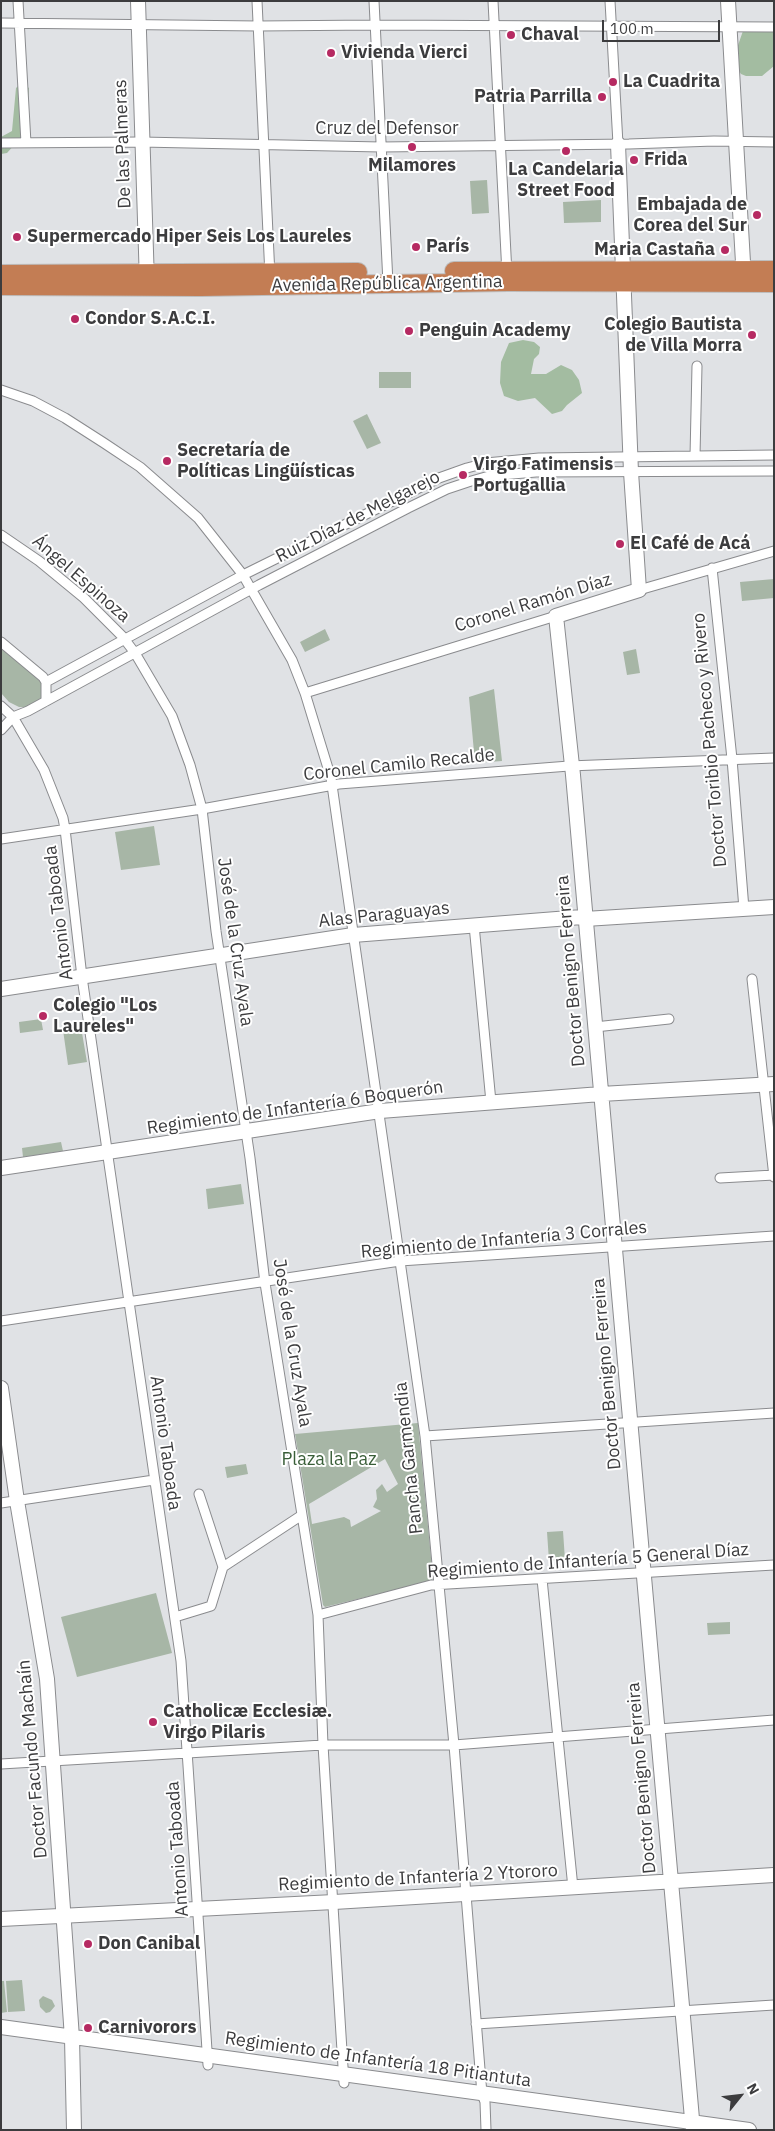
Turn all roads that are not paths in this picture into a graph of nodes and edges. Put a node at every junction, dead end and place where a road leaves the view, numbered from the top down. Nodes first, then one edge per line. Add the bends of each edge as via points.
1 (18, 1) edge
2 (138, 1) edge
3 (257, 1) edge
4 (374, 1) edge
5 (493, 1) edge
6 (610, 1) edge
7 (728, 1) edge
8 (1, 23) edge
9 (19, 23) junction
10 (139, 24) junction
11 (375, 25) junction
12 (494, 25) junction
13 (258, 26) junction
14 (611, 26) junction
15 (730, 26) junction
16 (774, 27) edge
17 (738, 140) junction
18 (141, 142) junction
19 (774, 142) edge
20 (1, 143) edge
21 (26, 143) junction
22 (500, 144) junction
23 (618, 144) junction
24 (264, 146) junction
25 (381, 147) junction
26 (774, 270) edge
27 (1, 275) edge
28 (508, 275) junction
29 (623, 276) junction
30 (744, 277) junction
31 (388, 278) junction
32 (270, 279) junction
33 (147, 280) junction
34 (774, 283) edge
35 (1, 286) edge
36 (697, 366) dead end
37 (1, 390) edge
38 (763, 455) junction
39 (774, 455) edge
40 (695, 456) junction
41 (630, 457) junction
42 (509, 460) junction
43 (762, 471) junction
44 (774, 471) edge
45 (631, 472) junction
46 (509, 474) junction
47 (402, 497) junction
48 (408, 508) junction
49 (1, 535) edge
50 (774, 551) edge
51 (712, 568) junction
52 (243, 575) junction
53 (252, 590) junction
54 (639, 590) junction
55 (556, 616) junction
56 (125, 640) junction
57 (1, 642) edge
58 (135, 653) junction
59 (46, 682) junction
60 (305, 693) junction
61 (46, 701) junction
62 (1, 706) edge
63 (13, 717) junction
64 (1, 730) edge
65 (774, 758) edge
66 (732, 759) junction
67 (572, 766) junction
68 (332, 785) junction
69 (202, 809) junction
70 (65, 828) junction
71 (1, 839) edge
72 (774, 907) edge
73 (744, 909) junction
74 (585, 918) junction
75 (474, 925) junction
76 (353, 935) junction
77 (220, 956) junction
78 (82, 976) junction
79 (752, 979) dead end
80 (1, 989) edge
81 (669, 1019) dead end
82 (594, 1027) junction
83 (769, 1084) edge
84 (601, 1094) junction
85 (491, 1102) junction
86 (380, 1111) junction
87 (246, 1131) junction
88 (108, 1152) junction
89 (1, 1168) edge
90 (774, 1176) edge
91 (720, 1178) dead end
92 (774, 1236) edge
93 (614, 1247) junction
94 (400, 1261) junction
95 (265, 1283) junction
96 (128, 1302) junction
97 (1, 1321) edge
98 (1, 1388) edge
99 (774, 1413) edge
100 (630, 1422) junction
101 (425, 1436) junction
102 (154, 1480) junction
103 (199, 1494) dead end
104 (18, 1501) junction
105 (1, 1503) edge
106 (302, 1515) junction
107 (774, 1565) edge
108 (223, 1567) junction
109 (643, 1572) junction
110 (542, 1579) junction
111 (439, 1585) junction
112 (318, 1615) junction
113 (175, 1617) junction
114 (774, 1720) edge
115 (657, 1729) junction
116 (558, 1736) junction
117 (323, 1745) junction
118 (454, 1745) junction
119 (187, 1753) junction
120 (53, 1761) junction
121 (1, 1764) edge
122 (774, 1875) edge
123 (670, 1882) junction
124 (573, 1888) junction
125 (467, 1894) junction
126 (334, 1902) junction
127 (199, 1909) junction
128 (64, 1916) junction
129 (1, 1919) edge
130 (774, 2005) edge
131 (682, 2011) junction
132 (476, 2024) junction
133 (1, 2027) edge
134 (1, 2036) edge
135 (72, 2042) junction
136 (208, 2060) junction
137 (344, 2079) junction
138 (483, 2098) junction
139 (689, 2127) edge
140 (74, 2130) edge
141 (486, 2130) edge
142 (749, 2130) edge

1 - 9 street
2 - 10 street, De las Palmeras
3 - 13 street
4 - 11 street
5 - 12 street
6 - 14 street
7 - 15 street
8 - 9 street
9 - 10 street
9 - 21 street
10 - 13 street
10 - 18 street, De las Palmeras
11 - 12 street
11 - 13 street
11 - 25 street
12 - 14 street
12 - 22 street
13 - 24 street
14 - 15 street
14 - 23 street
15 - 16 street
15 - 17 street
17 - 19 street, Cruz del Defensor
17 - 23 street, Cruz del Defensor
17 - 30 street
18 - 21 street, Cruz del Defensor
18 - 24 street, Cruz del Defensor
18 - 33 street, De las Palmeras
20 - 21 street, Cruz del Defensor
22 - 23 street, Cruz del Defensor
22 - 25 street, Cruz del Defensor
22 - 28 street
23 - 29 street
24 - 25 street, Cruz del Defensor
24 - 32 street
25 - 31 street
26 - 30 highway, Avenida República Argentina
27 - 33 highway, Avenida República Argentina via 57,276 61,273
28 - 29 highway, Avenida República Argentina
28 - 31 highway, Avenida República Argentina
29 - 30 highway, Avenida República Argentina
29 - 30 highway, Avenida República Argentina via 712,283 721,278
29 - 41 street
30 - 34 highway, Avenida República Argentina
31 - 32 highway, Avenida República Argentina
32 - 33 highway, Avenida República Argentina
33 - 35 highway, Avenida República Argentina
36 - 40 street
37 - 52 street, Pancha Garmendia via 33,401 65,418 140,467 198,518
38 - 39 street, Ruiz Díaz de Melgarejo
38 - 40 street, Ruiz Díaz de Melgarejo
38 - 43 street
40 - 41 street, Ruiz Díaz de Melgarejo
41 - 42 street, Ruiz Díaz de Melgarejo
41 - 45 street
42 - 46 street
42 - 47 street, Ruiz Díaz de Melgarejo via 467,468
43 - 44 street, Ruiz Díaz de Melgarejo
43 - 45 street, Ruiz Díaz de Melgarejo
45 - 46 street, Ruiz Díaz de Melgarejo
45 - 54 street
46 - 48 street, Ruiz Díaz de Melgarejo via 461,484
47 - 48 street
47 - 52 street, Ruiz Díaz de Melgarejo
48 - 53 street, Ruiz Díaz de Melgarejo
49 - 56 street, Ángel Espinoza via 62,580
50 - 51 street, Coronel Ramón Díaz
51 - 54 street, Coronel Ramón Díaz
51 - 66 street, Doctor Toribio Pacheco y Rivero
52 - 53 street, Pancha Garmendia
52 - 56 street, Ruiz Díaz de Melgarejo
53 - 58 street, Ruiz Díaz de Melgarejo
53 - 60 street, Pancha Garmendia via 292,660
54 - 55 street, Coronel Ramón Díaz
55 - 60 street, Coronel Ramón Díaz
55 - 67 street, Doctor Benigno Ferreira
56 - 58 street, Ángel Espinoza
56 - 59 street, Ruiz Díaz de Melgarejo
57 - 59 street
58 - 61 street, Ruiz Díaz de Melgarejo
58 - 69 street, José de la Cruz Ayala via 172,716
59 - 61 street
60 - 68 street, Pancha Garmendia
61 - 63 street, Ruiz Díaz de Melgarejo
62 - 63 street, Antonio Taboada
63 - 64 street, Ruiz Díaz de Melgarejo
63 - 70 street, Antonio Taboada via 44,770
65 - 66 street, Coronel Camilo Recalde
66 - 67 street, Coronel Camilo Recalde
66 - 73 street, Doctor Toribio Pacheco y Rivero
67 - 68 street, Coronel Camilo Recalde
67 - 74 street, Doctor Benigno Ferreira
68 - 69 street, Coronel Camilo Recalde
68 - 76 street, Pancha Garmendia
69 - 70 street, Coronel Camilo Recalde
69 - 77 street, José de la Cruz Ayala
70 - 71 street, Coronel Camilo Recalde
70 - 78 street, Antonio Taboada
72 - 73 street, Alas Paraguayas
73 - 74 street, Alas Paraguayas
74 - 75 street, Alas Paraguayas
74 - 82 street, Doctor Benigno Ferreira
75 - 76 street, Alas Paraguayas
75 - 85 street
76 - 77 street, Alas Paraguayas
76 - 86 street, Pancha Garmendia
77 - 78 street, Alas Paraguayas
77 - 87 street, José de la Cruz Ayala
78 - 80 street, Alas Paraguayas
78 - 88 street, Antonio Taboada
79 - 83 street
81 - 82 street
82 - 84 street, Doctor Benigno Ferreira
83 - 84 street, Regimiento de Infantería 6 Boquerón
83 - 90 street
84 - 85 street, Regimiento de Infantería 6 Boquerón
84 - 93 street, Doctor Benigno Ferreira
85 - 86 street, Regimiento de Infantería 6 Boquerón
86 - 87 street, Regimiento de Infantería 6 Boquerón
86 - 94 street, Pancha Garmendia
87 - 88 street, Regimiento de Infantería 6 Boquerón
87 - 95 street, José de la Cruz Ayala
88 - 89 street, Regimiento de Infantería 6 Boquerón
88 - 96 street, Antonio Taboada
90 - 91 street
92 - 93 street, Regimiento de Infantería 3 Corrales
93 - 94 street, Regimiento de Infantería 3 Corrales
93 - 100 street, Doctor Benigno Ferreira
94 - 95 street, Regimiento de Infantería 3 Corrales
94 - 101 street, Pancha Garmendia
95 - 96 street, Regimiento de Infantería 3 Corrales
95 - 106 street, José de la Cruz Ayala
96 - 97 street, Regimiento de Infantería 3 Corrales
96 - 102 street, Antonio Taboada
98 - 104 street, Doctor Facundo Machaín
99 - 100 street
100 - 101 street
100 - 109 street, Doctor Benigno Ferreira
101 - 111 street, Pancha Garmendia
102 - 104 street
102 - 113 street, Antonio Taboada
103 - 108 street
104 - 105 street
104 - 120 street, Doctor Facundo Machaín via 47,1679
106 - 108 street
106 - 112 street, José de la Cruz Ayala
107 - 109 street, Regimiento de Infantería 5 General Díaz
108 - 113 street via 211,1606
109 - 110 street, Regimiento de Infantería 5 General Díaz
109 - 115 street, Doctor Benigno Ferreira
110 - 111 street, Regimiento de Infantería 5 General Díaz
110 - 116 street
111 - 112 street, Regimiento de Infantería 5 General Díaz
111 - 118 street, Pancha Garmendia
112 - 117 street, José de la Cruz Ayala
113 - 119 street, Antonio Taboada
114 - 115 street
115 - 116 street
115 - 123 street, Doctor Benigno Ferreira
116 - 118 street
116 - 124 street
117 - 118 street
117 - 119 street
117 - 126 street, José de la Cruz Ayala
118 - 125 street, Pancha Garmendia
119 - 120 street
119 - 127 street, Antonio Taboada
120 - 121 street
120 - 128 street, Doctor Facundo Machaín
122 - 123 street, Regimiento de Infantería 2 Ytororo
123 - 124 street, Regimiento de Infantería 2 Ytororo
123 - 131 street, Doctor Benigno Ferreira
124 - 125 street, Regimiento de Infantería 2 Ytororo
125 - 126 street, Regimiento de Infantería 2 Ytororo
125 - 132 street, Pancha Garmendia
126 - 127 street, Regimiento de Infantería 2 Ytororo
126 - 137 street, José de la Cruz Ayala
127 - 128 street, Regimiento de Infantería 2 Ytororo
127 - 136 street, Antonio Taboada
128 - 129 street, Regimiento de Infantería 2 Ytororo
128 - 135 street, Doctor Facundo Machaín
130 - 131 street
131 - 132 street
131 - 139 street, Doctor Benigno Ferreira
132 - 138 street, Pancha Garmendia
133 - 135 street, Regimiento de Infantería 18 Pitiantuta
134 - 135 street, Regimiento de Infantería 18 Pitiantuta
135 - 136 street, Regimiento de Infantería 18 Pitiantuta
135 - 140 street, Doctor Facundo Machaín
136 - 137 street, Regimiento de Infantería 18 Pitiantuta
137 - 138 street, Regimiento de Infantería 18 Pitiantuta
138 - 139 street, Regimiento de Infantería 18 Pitiantuta
138 - 141 street, Pancha Garmendia
139 - 142 street, Regimiento de Infantería 18 Pitiantuta

